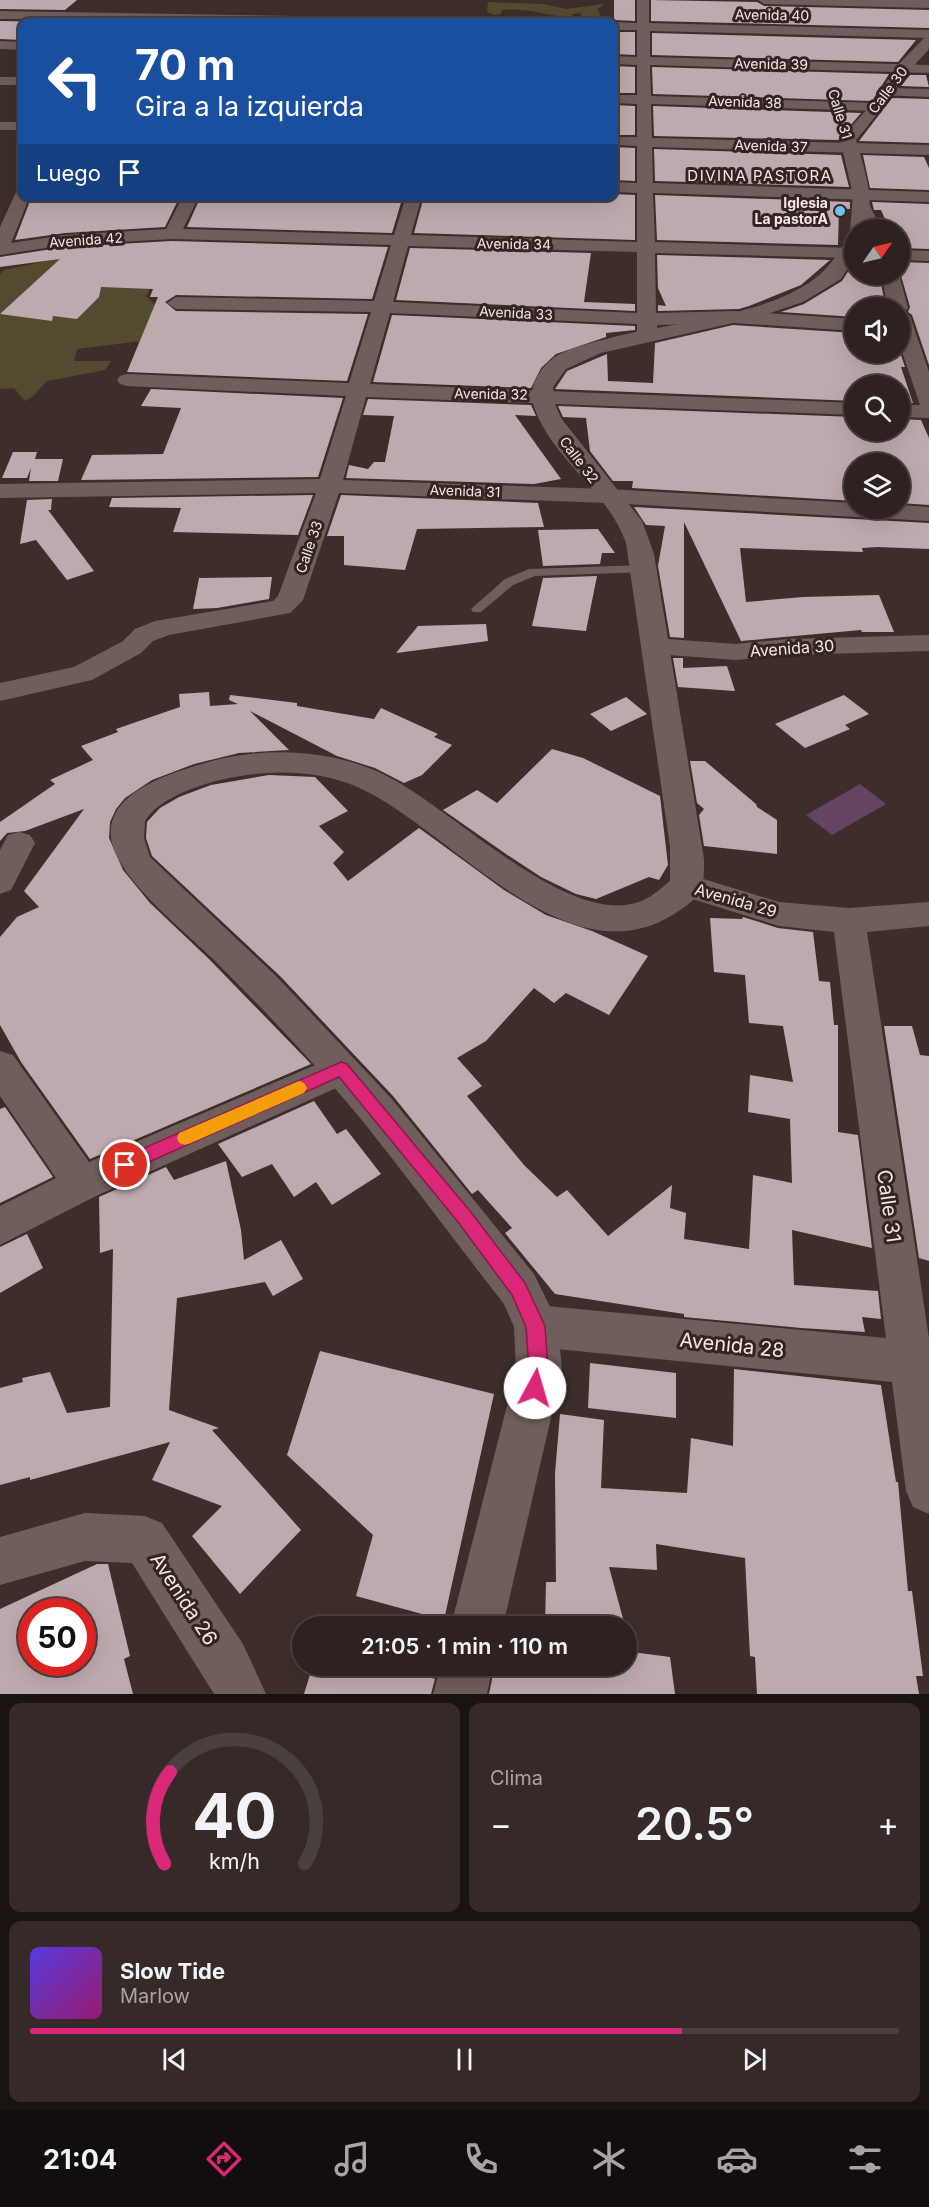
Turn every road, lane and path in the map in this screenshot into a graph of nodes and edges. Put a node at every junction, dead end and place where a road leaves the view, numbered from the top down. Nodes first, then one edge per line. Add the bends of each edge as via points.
1 (643, 0) edge
2 (764, 0) edge
3 (27, 3) dead end
4 (929, 4) edge
5 (0, 13) edge
6 (805, 13) edge
7 (154, 16) edge
8 (302, 17) edge
9 (326, 18) edge
10 (618, 27) edge
11 (643, 27) junction
12 (929, 34) edge
13 (929, 41) edge
14 (0, 45) edge
15 (18, 46) edge
16 (618, 60) edge
17 (644, 61) junction
18 (825, 65) junction
19 (903, 68) junction
20 (929, 69) edge
21 (0, 81) edge
22 (18, 81) edge
23 (888, 92) junction
24 (929, 93) edge
25 (834, 95) junction
26 (618, 99) edge
27 (644, 100) junction
28 (877, 107) junction
29 (0, 126) edge
30 (18, 126) edge
31 (618, 141) edge
32 (645, 142) junction
33 (849, 144) junction
34 (929, 150) edge
35 (618, 188) edge
36 (645, 188) junction
37 (929, 197) edge
38 (20, 201) edge
39 (188, 201) edge
40 (413, 201) edge
41 (863, 202) junction
42 (861, 219) edge
43 (870, 219) edge
44 (172, 234) junction
45 (402, 241) junction
46 (646, 247) junction
47 (0, 249) edge
48 (844, 250) edge
49 (910, 255) edge
50 (929, 256) edge
51 (844, 262) edge
52 (176, 303) dead end
53 (381, 307) junction
54 (734, 317) junction
55 (844, 324) edge
56 (647, 328) junction
57 (910, 339) edge
58 (127, 380) dead end
59 (357, 392) junction
60 (540, 395) junction
61 (929, 403) edge
62 (844, 409) edge
63 (910, 411) edge
64 (929, 412) edge
65 (330, 486) junction
66 (0, 491) edge
67 (607, 496) junction
68 (929, 514) edge
69 (643, 569) junction
70 (477, 609) dead end
71 (929, 643) edge
72 (654, 646) junction
73 (0, 692) edge
74 (19, 843) dead end
75 (0, 882) edge
76 (687, 886) junction
77 (929, 914) edge
78 (849, 921) junction
79 (0, 1066) edge
80 (341, 1069) junction
81 (82, 1184) junction
82 (0, 1226) edge
83 (536, 1326) junction
84 (920, 1364) edge
85 (929, 1491) edge
86 (0, 1561) edge
87 (479, 1616) edge
88 (464, 1676) edge
89 (240, 1694) edge
90 (460, 1694) edge

1 - 11 street
2 - 6 street
3 - 5 street
4 - 6 street
5 - 7 street
6 - 11 street, Avenida 40
6 - 12 street, Avenida 40
6 - 18 street, Calle 31
7 - 8 street via 238,13
8 - 9 street
10 - 11 street, Avenida 40
11 - 17 street
13 - 19 main road, Calle 30
14 - 15 street
16 - 17 street, Avenida 39
17 - 18 street, Avenida 39
17 - 27 street
18 - 19 street, Avenida 39
18 - 25 street, Calle 31
19 - 20 street, Avenida 39
19 - 23 main road, Calle 30
21 - 22 street
23 - 24 street
23 - 28 main road, Calle 30
25 - 27 street, Avenida 38
25 - 28 street, Avenida 38
25 - 33 street, Calle 31
26 - 27 street, Avenida 38
27 - 32 street
28 - 33 main road, Calle 30
29 - 30 street
31 - 32 street, Avenida 37
32 - 33 street, Avenida 37
32 - 36 street
33 - 34 street, Avenida 37
33 - 41 main road, Calle 31
35 - 36 street
36 - 41 street
36 - 46 street
37 - 41 street
38 - 47 street
39 - 44 street
40 - 45 street, Calle 33
41 - 42 main road
41 - 43 street, Calle 31
44 - 45 street, Avenida 34
44 - 47 street, Avenida 42 via 65,240
45 - 46 street, Avenida 34
45 - 53 street, Calle 33
46 - 48 street, Avenida 34
46 - 56 street
49 - 50 street
51 - 54 main road via 828,282 803,296
52 - 53 street, Avenida 33
53 - 56 street, Avenida 33
53 - 59 street, Calle 33
54 - 55 street
54 - 56 main road
56 - 60 main road via 563,359 544,376
57 - 61 street
58 - 59 street, Avenida 32
59 - 60 street, Avenida 32
59 - 65 street, Calle 33
60 - 62 street, Avenida 32
60 - 67 main road, Calle 32 via 557,431
63 - 64 street
65 - 66 street, Avenida 31
65 - 67 street, Avenida 31
65 - 73 street, Calle 33 via 290,600 280,607 164,627 144,635 132,647 82,674
67 - 68 street, Avenida 31
67 - 69 main road, Calle 32 via 628,521 639,544
69 - 70 lane via 533,572 509,582
69 - 72 main road, Calle 32
71 - 72 street, Avenida 30 via 736,652
72 - 76 main road, Calle 32 via 690,861
74 - 75 street
76 - 78 street, Avenida 29 via 779,914
76 - 80 main road via 666,904 637,916 606,918 565,906 509,875 390,790 323,766 283,762 230,765 140,803 127,827 127,846 138,865 265,988
77 - 78 street, Avenida 29
78 - 84 street, Calle 31
79 - 81 street
80 - 81 street
80 - 83 main road via 464,1216 512,1280
81 - 82 street
83 - 84 street, Avenida 28
83 - 87 main road via 539,1370
84 - 85 street, Calle 31
86 - 89 street, Avenida 26 via 85,1537 145,1540 225,1662
88 - 90 main road

